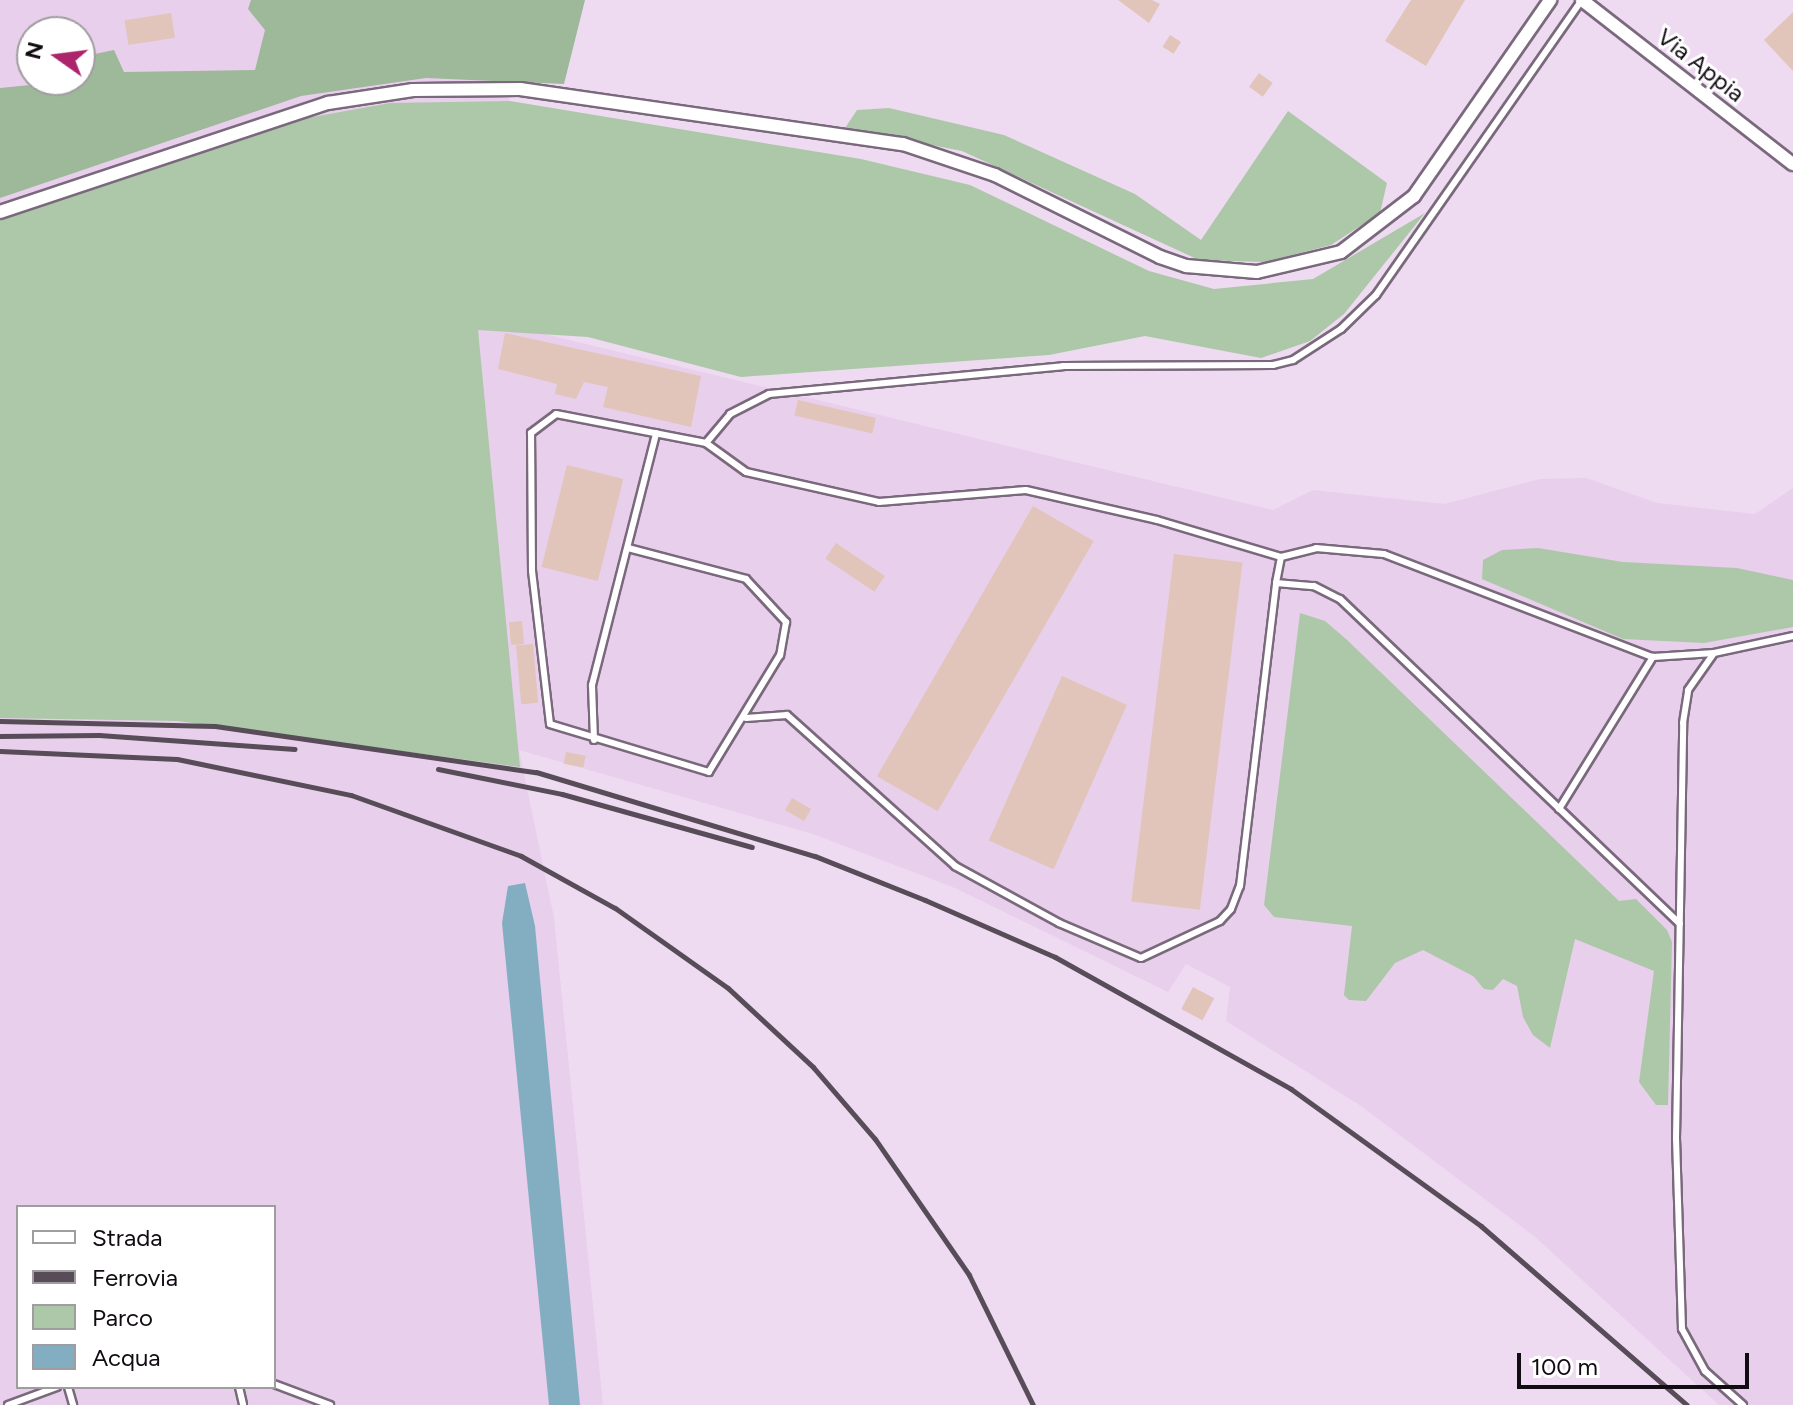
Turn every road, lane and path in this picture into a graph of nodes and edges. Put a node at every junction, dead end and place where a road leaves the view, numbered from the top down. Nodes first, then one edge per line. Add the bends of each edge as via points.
1 (1550, 0) edge
2 (1582, 0) edge
3 (1793, 164) edge
4 (0, 212) edge
5 (656, 433) junction
6 (706, 443) junction
7 (628, 548) junction
8 (1281, 557) junction
9 (1276, 583) junction
10 (1793, 636) edge
11 (1714, 653) junction
12 (1653, 657) junction
13 (746, 718) junction
14 (594, 740) junction
15 (1559, 809) junction
16 (1680, 924) junction
17 (276, 1385) edge
18 (52, 1389) edge
19 (8, 1405) edge
20 (330, 1405) edge
21 (1743, 1405) edge

1 - 4 street via 1414,196 1341,252 1257,272 1186,266 1160,257 995,175 903,144 520,89 413,90 328,103
2 - 3 street, Via Appia
2 - 6 lane via 1376,295 1341,329 1293,360 1273,365 1063,366 769,394 730,414
5 - 6 lane
5 - 7 lane
5 - 14 lane via 556,414 531,433 532,571 550,724
6 - 8 lane via 746,472 879,502 1026,490 1157,520
7 - 13 lane via 746,579 786,622 780,655
7 - 14 lane via 592,685
8 - 9 lane
8 - 12 lane via 1316,548 1384,554
9 - 13 lane via 1240,886 1220,921 1141,958 1059,923 955,866 787,715
9 - 15 lane via 1314,586 1340,599
10 - 11 lane
11 - 12 lane
11 - 16 lane via 1688,690 1683,723
12 - 15 lane
13 - 14 lane via 709,772
15 - 16 lane
16 - 21 lane via 1676,1138 1682,1329 1705,1371
17 - 20 lane
18 - 19 lane

